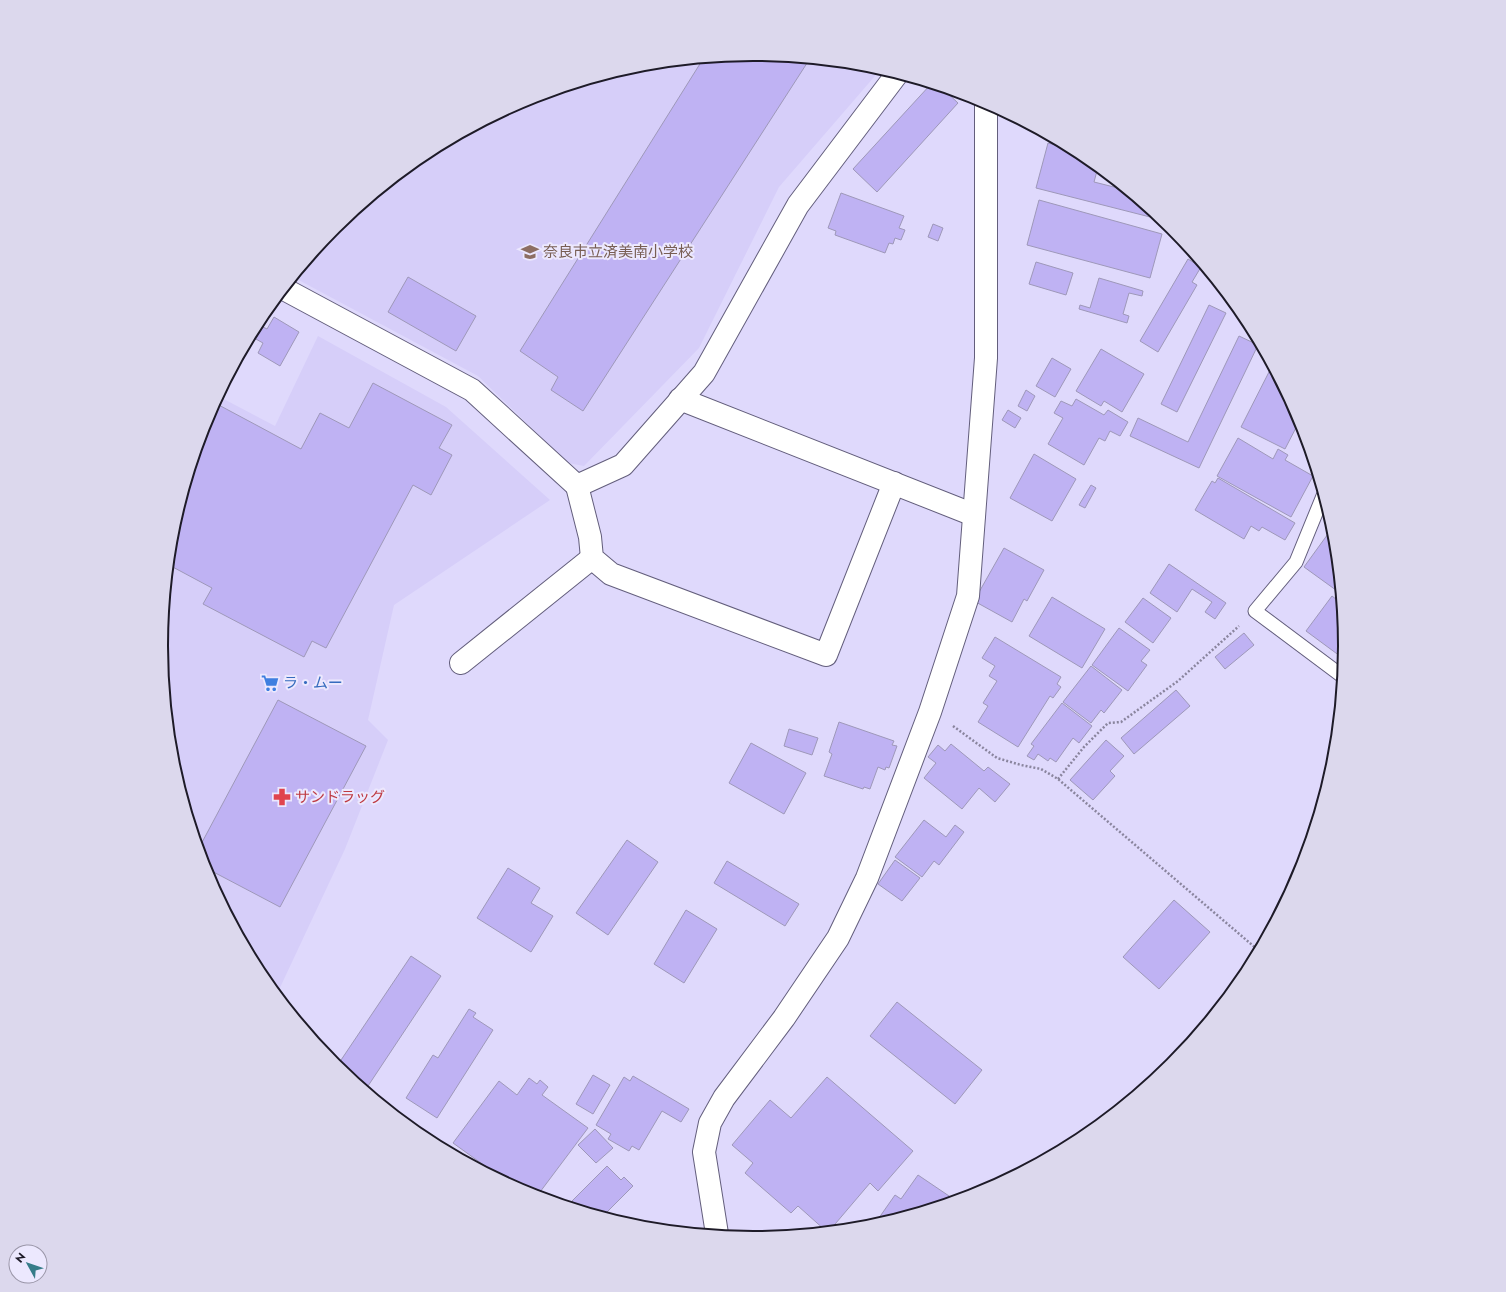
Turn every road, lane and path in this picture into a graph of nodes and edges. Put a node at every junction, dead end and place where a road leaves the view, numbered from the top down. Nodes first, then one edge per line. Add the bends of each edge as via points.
1 (894, 78) edge
2 (986, 110) edge
3 (288, 291) edge
4 (680, 399) junction
5 (894, 483) junction
6 (577, 486) junction
7 (1320, 503) edge
8 (974, 514) junction
9 (592, 558) junction
10 (1255, 611) junction
11 (461, 663) dead end
12 (1337, 672) edge
13 (930, 712) junction
14 (1058, 779) junction
15 (1255, 947) edge
16 (716, 1230) edge

1 - 4 street via 798,205 704,373
2 - 8 street via 986,358
3 - 6 street via 472,390
4 - 5 street
4 - 6 street via 623,465
5 - 8 street
5 - 9 street via 826,655 611,574
6 - 9 street via 590,537
7 - 10 lane via 1296,562
8 - 13 street via 968,596
9 - 11 street
10 - 12 lane
10 - 14 path via 1178,681 1121,722 1108,723
13 - 14 path via 966,734 997,758 1041,769
13 - 16 street via 868,878 838,938 784,1018 724,1098 710,1124 704,1152
14 - 15 path

